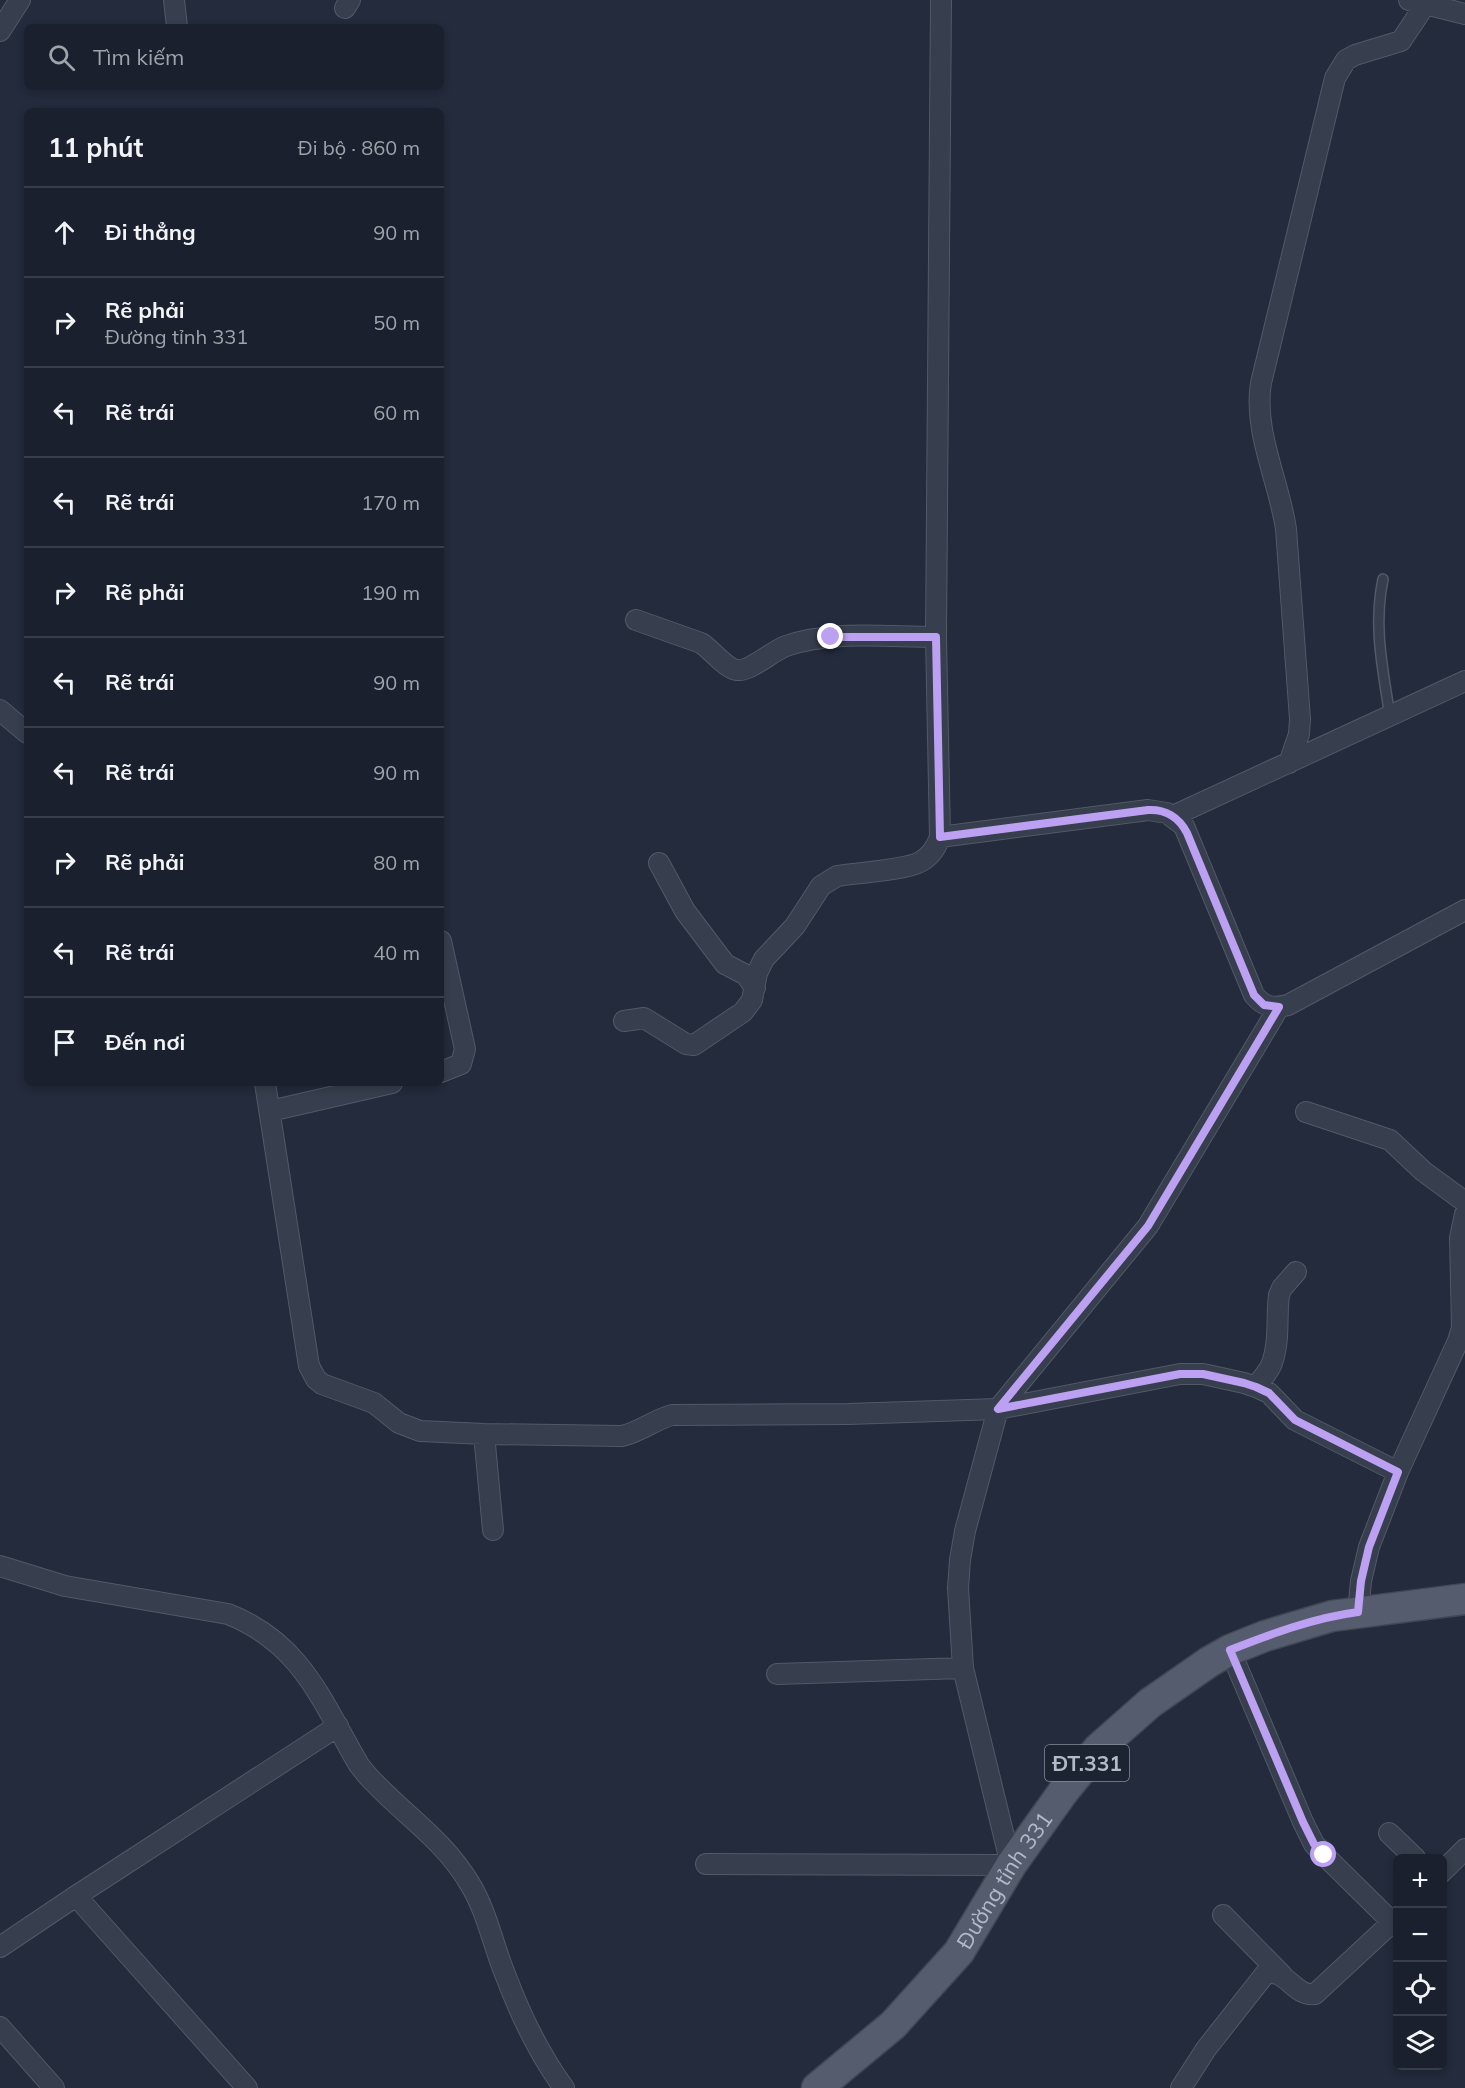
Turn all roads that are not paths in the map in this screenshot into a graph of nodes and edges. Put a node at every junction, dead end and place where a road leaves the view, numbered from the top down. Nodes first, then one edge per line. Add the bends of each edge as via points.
1 (20, 0) edge
2 (174, 0) edge
3 (941, 0) edge
4 (1417, 2) edge
5 (1465, 14) edge
6 (177, 24) edge
7 (0, 31) edge
8 (1383, 579) dead end
9 (636, 620) dead end
10 (936, 637) junction
11 (1465, 681) edge
12 (0, 710) edge
13 (1389, 717) junction
14 (24, 730) edge
15 (1289, 763) junction
16 (1173, 816) junction
17 (940, 837) junction
18 (659, 863) dead end
19 (1465, 910) edge
20 (444, 954) edge
21 (755, 988) junction
22 (1279, 1007) junction
23 (624, 1021) dead end
24 (444, 1071) edge
25 (266, 1086) edge
26 (379, 1086) edge
27 (270, 1111) junction
28 (1306, 1112) dead end
29 (1465, 1202) edge
30 (1465, 1214) edge
31 (1296, 1272) dead end
32 (1461, 1341) edge
33 (1256, 1387) junction
34 (998, 1409) junction
35 (484, 1434) junction
36 (1398, 1472) junction
37 (494, 1530) dead end
38 (0, 1566) edge
39 (1465, 1599) edge
40 (1358, 1612) junction
41 (1230, 1650) junction
42 (963, 1668) junction
43 (777, 1674) dead end
44 (338, 1726) junction
45 (1389, 1833) dead end
46 (1465, 1849) edge
47 (1411, 1854) edge
48 (706, 1864) dead end
49 (1011, 1865) junction
50 (1447, 1868) edge
51 (76, 1896) junction
52 (1223, 1915) dead end
53 (1393, 1917) edge
54 (1393, 1921) edge
55 (0, 1947) edge
56 (1282, 1975) junction
57 (0, 2027) edge
58 (54, 2088) edge
59 (247, 2088) edge
60 (564, 2088) edge
61 (817, 2088) edge
62 (1181, 2088) edge

1 - 7 street
2 - 6 street
3 - 10 street
4 - 5 street
4 - 15 street via 1401,41 1346,60 1335,78 1261,383 1258,412 1282,503 1287,541 1300,719
8 - 13 lane via 1378,626
9 - 10 street via 700,643 737,670 781,648 811,639
10 - 17 street
11 - 13 street
12 - 14 street
13 - 15 street
15 - 16 street
16 - 17 street via 1153,810
16 - 22 street via 1184,826 1254,995 1264,1005
17 - 21 street via 929,856 914,865 826,881 795,926 764,959
18 - 21 street via 685,911 725,964 746,975
19 - 22 street
20 - 24 street via 465,1049 460,1064
21 - 23 street via 743,1012 694,1045 686,1044 648,1019
22 - 34 street via 1148,1226
25 - 27 street
26 - 27 street
27 - 35 street via 312,1373 322,1384 374,1403 409,1428
28 - 29 street via 1390,1140
30 - 32 street via 1460,1238
31 - 33 street via 1279,1295 1274,1356
32 - 36 street
33 - 34 street via 1203,1374 1180,1374
33 - 36 street via 1269,1393 1295,1420
34 - 35 street via 672,1415 622,1437
34 - 42 street via 960,1560
35 - 37 street
36 - 40 street via 1369,1547
38 - 44 street via 65,1586 228,1614 246,1621 277,1642 298,1663
39 - 40 main road, Đường tỉnh 331 / ĐT.331
40 - 41 main road, Đường tỉnh 331 / ĐT.331 via 1332,1616
41 - 49 main road, Đường tỉnh 331 / ĐT.331 via 1150,1703 1099,1748
41 - 53 street via 1308,1833 1324,1855
42 - 43 street
42 - 49 street
44 - 51 street
44 - 60 street via 358,1765 438,1841 460,1869 483,1911 518,2005
45 - 47 street
46 - 50 street
48 - 49 street
49 - 61 main road, Đường tỉnh 331 / ĐT.331 via 959,1952 893,2025
51 - 55 street
51 - 59 street
52 - 56 street
54 - 56 street via 1315,1994 1305,1994
56 - 62 street via 1270,1972 1262,1977
57 - 58 street

